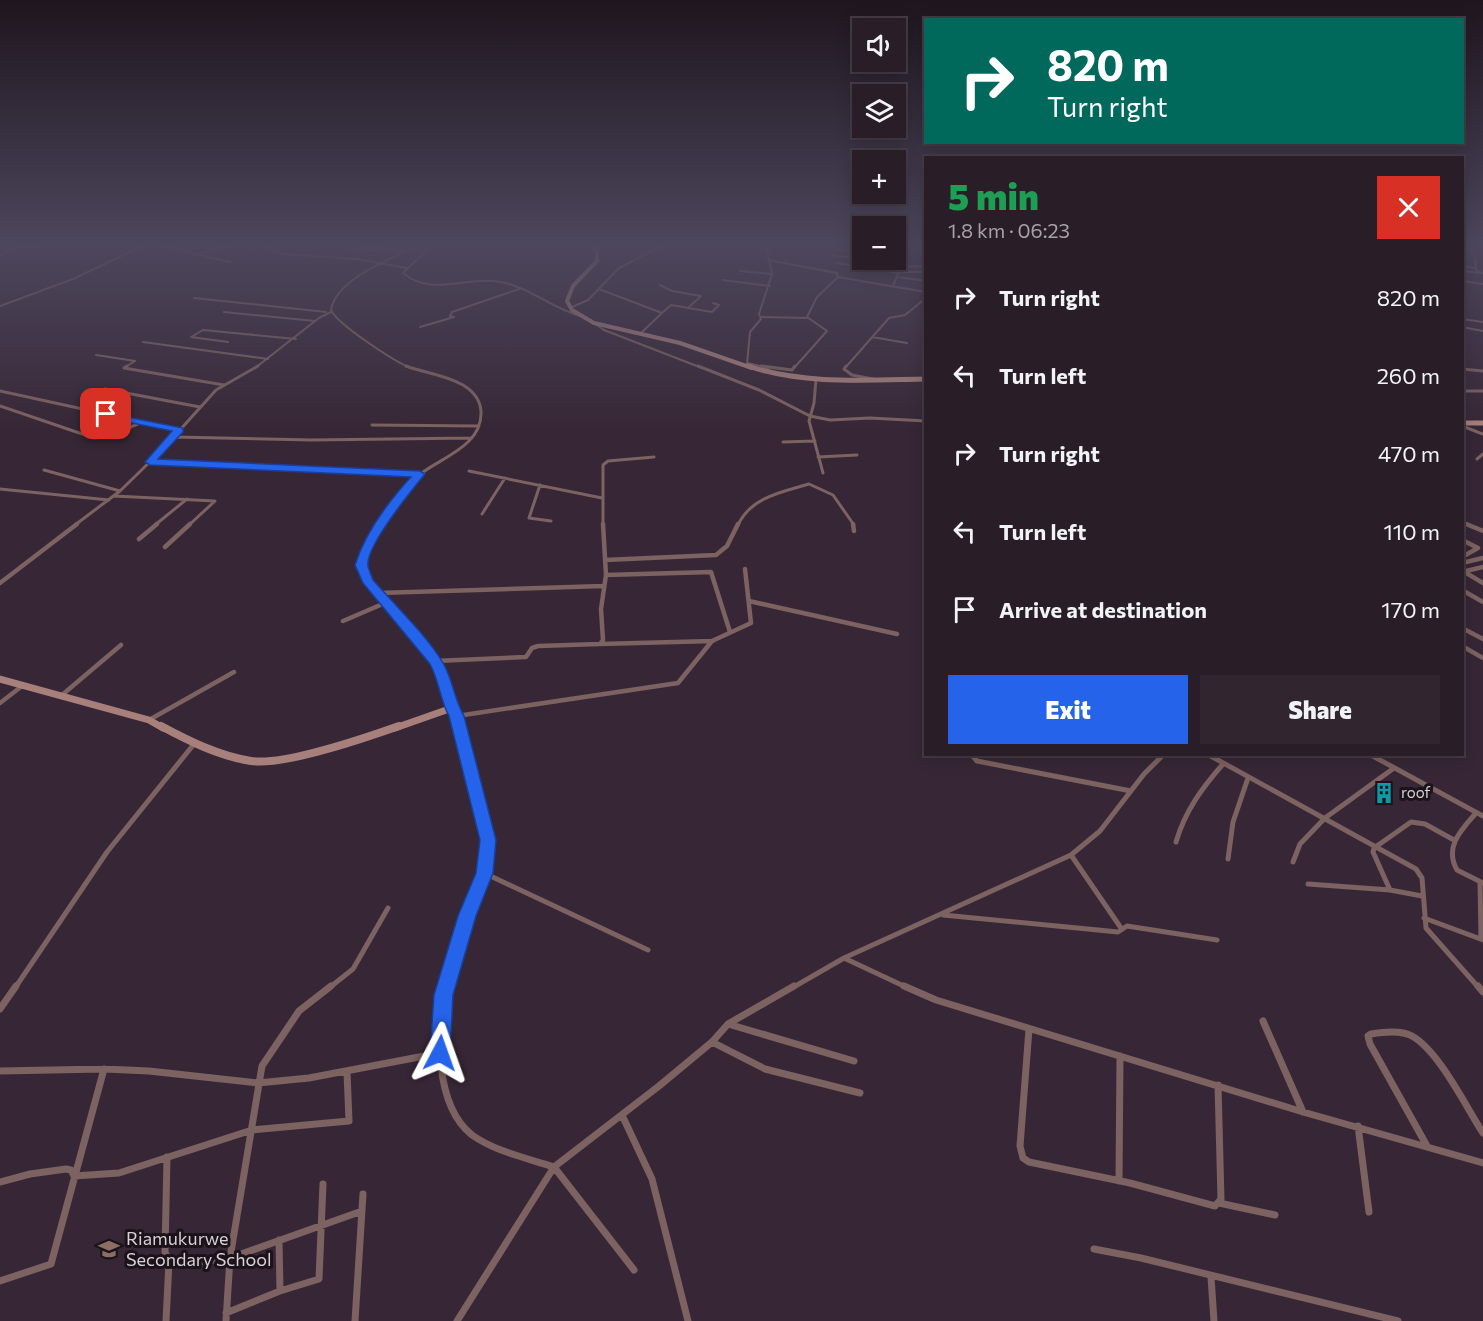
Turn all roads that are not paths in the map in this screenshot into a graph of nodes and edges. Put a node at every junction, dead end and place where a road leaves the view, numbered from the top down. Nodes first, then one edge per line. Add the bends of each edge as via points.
1 (268, 306) edge
2 (331, 306) edge
3 (471, 306) edge
4 (553, 306) edge
5 (577, 306) edge
6 (643, 306) edge
7 (670, 306) edge
8 (675, 306) edge
9 (691, 306) edge
10 (718, 306) edge
11 (764, 306) edge
12 (813, 306) edge
13 (916, 306) edge
14 (570, 308) joint
15 (688, 308) junction
16 (224, 312) dead end
17 (330, 312) junction
18 (662, 313) junction
19 (580, 316) junction
20 (760, 317) junction
21 (807, 318) junction
22 (1464, 319) edge
23 (315, 321) junction
24 (1483, 322) edge
25 (594, 323) junction
26 (420, 327) dead end
27 (1464, 327) edge
28 (1483, 331) edge
29 (640, 334) junction
30 (872, 337) junction
31 (296, 339) junction
32 (142, 342) dead end
33 (228, 342) dead end
34 (907, 343) dead end
35 (96, 355) dead end
36 (268, 359) junction
37 (746, 364) junction
38 (1464, 369) edge
39 (1483, 371) edge
40 (816, 379) junction
41 (924, 379) edge
42 (878, 380) junction
43 (224, 386) junction
44 (105, 389) dead end
45 (0, 391) edge
46 (1464, 391) edge
47 (1483, 391) edge
48 (0, 406) edge
49 (200, 407) junction
50 (810, 416) junction
51 (924, 421) edge
52 (142, 422) junction
53 (1483, 423) edge
54 (372, 425) dead end
55 (1464, 425) edge
56 (479, 426) junction
57 (1464, 426) edge
58 (179, 430) junction
59 (1483, 434) edge
60 (173, 437) junction
61 (472, 438) junction
62 (814, 441) junction
63 (783, 442) dead end
64 (1483, 454) edge
65 (857, 456) dead end
66 (654, 457) dead end
67 (818, 457) junction
68 (1477, 459) dead end
69 (150, 462) junction
70 (44, 470) dead end
71 (470, 471) dead end
72 (823, 473) dead end
73 (420, 474) junction
74 (505, 478) junction
75 (540, 485) junction
76 (0, 489) edge
77 (120, 491) junction
78 (114, 496) junction
79 (602, 498) junction
80 (187, 499) junction
81 (109, 500) junction
82 (482, 514) dead end
83 (551, 521) dead end
84 (1464, 523) edge
85 (854, 531) dead end
86 (1483, 531) edge
87 (139, 539) dead end
88 (1464, 541) edge
89 (165, 547) dead end
90 (1464, 555) edge
91 (1483, 558) edge
92 (605, 560) junction
93 (1464, 563) edge
94 (1483, 567) edge
95 (745, 569) dead end
96 (1464, 571) edge
97 (1464, 572) edge
98 (606, 575) junction
99 (0, 576) edge
100 (8, 578) junction
101 (1483, 583) edge
102 (0, 584) edge
103 (603, 586) junction
104 (1464, 592) edge
105 (378, 593) junction
106 (749, 601) junction
107 (1483, 602) edge
108 (385, 603) junction
109 (343, 621) dead end
110 (1464, 629) edge
111 (729, 632) junction
112 (897, 634) dead end
113 (1483, 639) edge
114 (713, 641) junction
115 (600, 644) junction
116 (121, 645) dead end
117 (1464, 647) edge
118 (1483, 658) edge
119 (435, 661) junction
120 (234, 672) dead end
121 (0, 679) edge
122 (19, 689) junction
123 (60, 697) junction
124 (0, 702) edge
125 (452, 708) junction
126 (457, 716) junction
127 (149, 720) junction
128 (194, 744) junction
129 (973, 756) edge
130 (1162, 756) edge
131 (1210, 756) edge
132 (1374, 756) edge
133 (1223, 764) junction
134 (1394, 768) junction
135 (1248, 778) junction
136 (1131, 791) junction
137 (1476, 813) junction
138 (1483, 816) edge
139 (1325, 818) junction
140 (1454, 840) junction
141 (1176, 842) dead end
142 (1377, 846) junction
143 (1071, 855) junction
144 (1228, 859) dead end
145 (1293, 862) dead end
146 (484, 873) junction
147 (1482, 882) edge
148 (1308, 884) dead end
149 (1390, 890) junction
150 (1422, 896) junction
151 (388, 908) dead end
152 (939, 915) junction
153 (1424, 918) junction
154 (1121, 928) junction
155 (1482, 939) edge
156 (1217, 940) dead end
157 (648, 950) dead end
158 (844, 958) junction
159 (1483, 992) edge
160 (0, 1009) edge
161 (1263, 1021) dead end
162 (728, 1024) junction
163 (1029, 1029) junction
164 (712, 1042) junction
165 (440, 1053) junction
166 (1120, 1056) junction
167 (854, 1061) dead end
168 (105, 1069) junction
169 (0, 1071) edge
170 (347, 1072) junction
171 (258, 1083) junction
172 (1218, 1085) junction
173 (860, 1093) dead end
174 (1303, 1112) junction
175 (622, 1115) junction
176 (1358, 1126) junction
177 (252, 1130) junction
178 (1483, 1133) edge
179 (1427, 1146) junction
180 (167, 1157) junction
181 (1483, 1163) edge
182 (554, 1167) junction
183 (74, 1176) junction
184 (1119, 1180) junction
185 (0, 1182) edge
186 (323, 1184) dead end
187 (363, 1194) dead end
188 (1219, 1203) junction
189 (362, 1211) junction
190 (1369, 1212) dead end
191 (1275, 1215) dead end
192 (322, 1224) junction
193 (279, 1240) junction
194 (1094, 1249) dead end
195 (230, 1258) junction
196 (169, 1262) junction
197 (634, 1270) dead end
198 (1211, 1277) junction
199 (0, 1281) edge
200 (280, 1291) junction
201 (226, 1317) edge
202 (166, 1321) edge
203 (356, 1321) edge
204 (457, 1321) edge
205 (688, 1321) edge
206 (1214, 1321) edge
207 (1398, 1321) edge

1 - 17 street
2 - 17 street
3 - 26 street via 452,312 450,316 454,317
4 - 19 street
5 - 14 street
6 - 18 street
7 - 18 street
8 - 15 street
9 - 15 street
10 - 15 street via 712,312
11 - 20 street
12 - 21 street
13 - 30 street via 904,315 889,318
14 - 19 main road
16 - 23 street
17 - 23 street
17 - 56 street via 396,362 453,381 475,393 482,410
18 - 29 street
19 - 25 main road
20 - 21 street
20 - 37 street via 750,332
21 - 37 street via 827,331 792,370
22 - 24 street
23 - 31 street
25 - 29 main road
25 - 50 street via 759,390
27 - 28 street
29 - 37 main road
30 - 34 street
30 - 42 street via 844,370
31 - 33 street via 204,330 190,337
31 - 36 street
32 - 36 street
35 - 43 street via 135,361 124,368
36 - 43 street
37 - 40 main road via 768,372
38 - 39 street
40 - 42 main road
40 - 50 street
41 - 42 main road
43 - 49 street
44 - 49 street
45 - 52 street
46 - 47 street
48 - 52 street via 94,438 107,437
49 - 58 street
50 - 51 street via 830,420
50 - 62 street
52 - 58 street
53 - 55 main road
54 - 56 street
56 - 61 street
57 - 59 street
58 - 60 street
60 - 61 street
60 - 69 street
61 - 73 street
62 - 63 street
62 - 67 street
64 - 68 street
65 - 67 street
66 - 79 street via 605,463
67 - 72 street
69 - 73 street
69 - 77 street
70 - 77 street
71 - 74 street
73 - 105 street via 365,553 363,574
74 - 75 street
74 - 82 street
75 - 79 street
75 - 83 street via 529,518
76 - 81 street
77 - 78 street
78 - 80 street
78 - 81 street
79 - 92 street
80 - 87 street
80 - 89 street via 215,501
81 - 100 street
84 - 86 street
85 - 92 street via 833,495 810,484 752,506 742,517 729,545 716,555
88 - 90 street via 1478,548
91 - 93 street
92 - 98 street
94 - 96 street
95 - 106 street
97 - 101 street
98 - 103 street
98 - 111 street via 711,572
99 - 100 street
100 - 102 street
103 - 105 street
103 - 115 street
104 - 107 street
105 - 108 street
106 - 111 street via 751,622
106 - 112 street
108 - 109 street
108 - 119 street
110 - 113 street
111 - 114 street
114 - 115 street
114 - 126 street via 673,686
115 - 119 street via 538,646 526,657
116 - 123 street
117 - 118 street
119 - 125 street via 444,677
120 - 127 street
121 - 122 main road
122 - 123 main road
122 - 124 street
123 - 127 main road
125 - 126 street
125 - 128 main road via 278,760 245,759
126 - 146 street via 487,834
127 - 128 main road
128 - 160 street via 107,852
129 - 136 street via 977,761
130 - 136 street
131 - 133 street
132 - 134 street
133 - 135 street
133 - 141 street via 1193,799
134 - 137 street
134 - 139 street
135 - 139 street
135 - 144 street via 1233,822
136 - 143 street via 1101,831
137 - 138 street
137 - 140 street
139 - 142 street
139 - 145 street via 1300,844
140 - 142 street via 1425,824 1412,822
140 - 147 street via 1453,866
142 - 149 street via 1373,852
142 - 150 street via 1416,869 1422,878
143 - 152 street
143 - 154 street
146 - 157 street
146 - 165 street via 444,995
147 - 155 street
148 - 149 street
149 - 150 street
150 - 153 street
151 - 171 street via 353,969 299,1011 262,1066
152 - 154 street via 1118,932
152 - 158 street
153 - 155 street
153 - 159 street via 1428,932
154 - 156 street
158 - 162 street
158 - 163 street via 936,1000
161 - 174 street
162 - 164 street
162 - 167 street
163 - 166 street
163 - 184 street via 1020,1146 1023,1158
164 - 173 street via 756,1067
164 - 175 street
165 - 170 street
165 - 182 street via 457,1119 470,1132 497,1148
166 - 172 street
166 - 184 street
168 - 169 street
168 - 171 street
168 - 183 street
170 - 171 street
170 - 177 street via 349,1122
171 - 177 street
172 - 174 street
172 - 188 street
174 - 176 street
175 - 182 street
175 - 205 street via 651,1179
176 - 179 street
176 - 190 street
177 - 180 street
177 - 195 street
178 - 179 street via 1418,1040 1404,1034 1371,1034 1370,1044
179 - 181 street
180 - 183 street via 119,1173
180 - 196 street via 165,1252
182 - 197 street
182 - 204 street
183 - 185 street via 66,1169
183 - 199 street via 49,1266
184 - 188 street via 1215,1206
186 - 192 street
187 - 189 street
188 - 191 street
189 - 192 street
189 - 203 street
192 - 193 street
192 - 200 street via 320,1279
193 - 195 street
193 - 200 street
194 - 198 street
195 - 196 street via 182,1266
195 - 201 street
196 - 202 street
198 - 206 street
198 - 207 street
200 - 201 street

